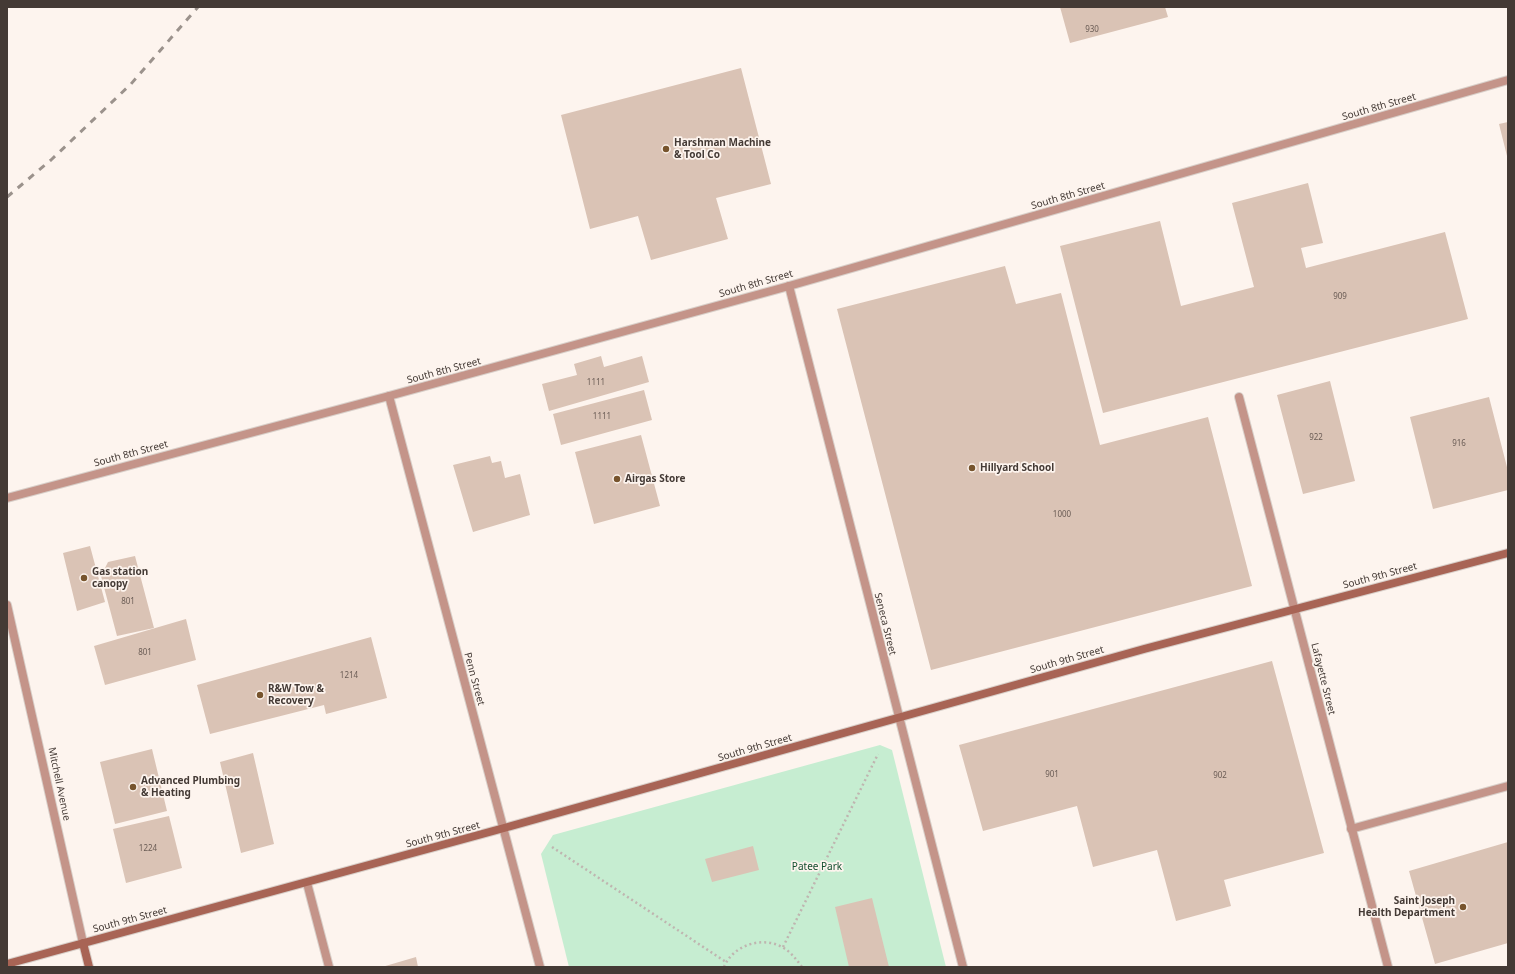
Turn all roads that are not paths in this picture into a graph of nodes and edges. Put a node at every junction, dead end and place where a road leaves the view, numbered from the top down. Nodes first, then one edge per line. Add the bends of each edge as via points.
1 (1508, 80) edge
2 (789, 286) junction
3 (389, 396) junction
4 (1239, 397) dead end
5 (7, 498) edge
6 (1508, 553) edge
7 (7, 605) edge
8 (1295, 609) junction
9 (898, 718) junction
10 (1508, 786) edge
11 (504, 828) junction
12 (1351, 829) junction
13 (307, 883) junction
14 (83, 943) junction
15 (7, 964) edge
16 (89, 967) edge
17 (329, 967) edge
18 (540, 967) edge
19 (963, 967) edge
20 (1388, 967) edge

1 - 2 street, South 8th Street
2 - 3 street, South 8th Street
2 - 9 street, Seneca Street
3 - 5 street, South 8th Street
3 - 11 street, Penn Street
4 - 8 street, Lafayette Street
6 - 8 main road, South 9th Street
7 - 14 street, Mitchell Avenue
8 - 9 main road, South 9th Street
8 - 12 street, Lafayette Street
9 - 11 main road, South 9th Street
9 - 19 street, Seneca Street
10 - 12 street
11 - 13 main road, South 9th Street
11 - 18 street, Penn Street
12 - 20 street, Lafayette Street
13 - 14 main road, South 9th Street
13 - 17 street
14 - 15 main road, South 9th Street
14 - 16 main road, Mitchell Avenue

